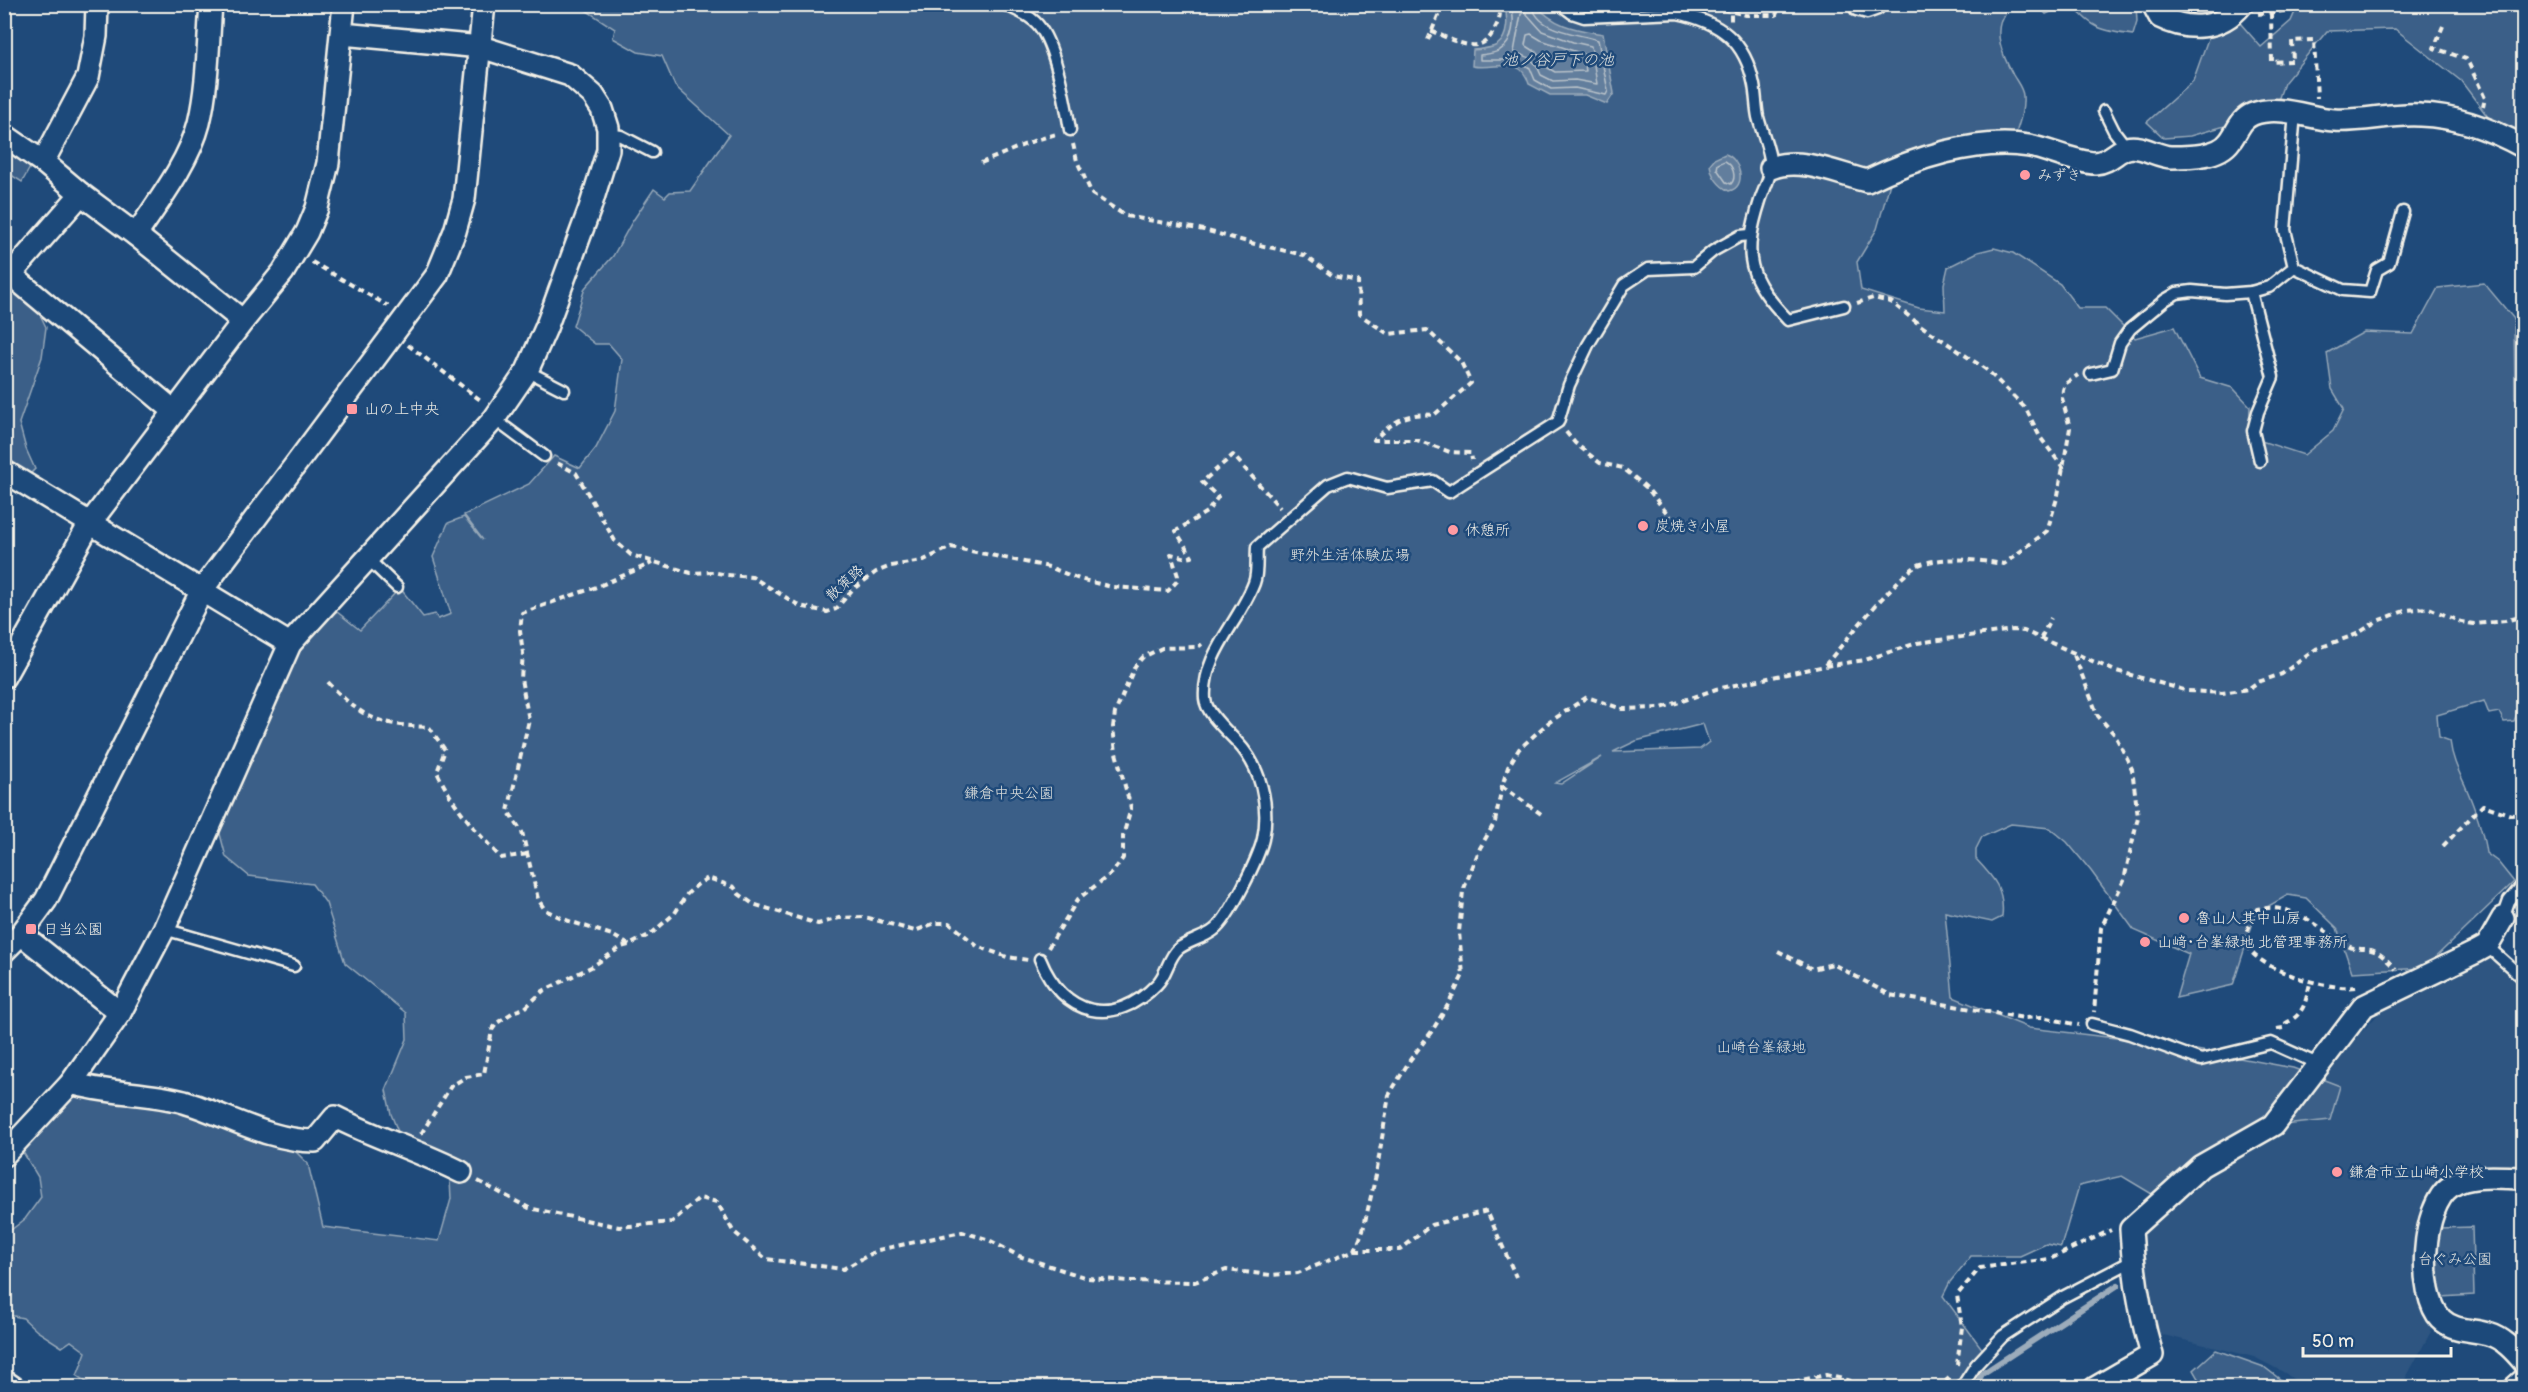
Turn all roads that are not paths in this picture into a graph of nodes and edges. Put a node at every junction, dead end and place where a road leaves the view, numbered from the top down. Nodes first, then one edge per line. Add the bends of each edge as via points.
1 (97, 4) edge
2 (211, 4) edge
3 (344, 4) edge
4 (484, 4) edge
5 (1004, 4) edge
6 (1560, 4) edge
7 (1855, 4) edge
8 (1881, 4) edge
9 (2153, 4) edge
10 (2242, 6) edge
11 (342, 34) junction
12 (481, 47) junction
13 (2104, 111) dead end
14 (2295, 113) junction
15 (1070, 130) road end
16 (608, 134) junction
17 (4, 135) edge
18 (2523, 147) edge
19 (2127, 148) junction
20 (652, 152) dead end
21 (43, 162) junction
22 (1771, 168) junction
23 (81, 194) junction
24 (2403, 212) dead end
25 (136, 235) junction
26 (1750, 235) junction
27 (2294, 267) junction
28 (8, 271) edge
29 (2251, 292) junction
30 (1844, 306) road end
31 (243, 321) junction
32 (527, 371) junction
33 (2091, 374) road end
34 (564, 390) dead end
35 (174, 411) junction
36 (496, 417) junction
37 (544, 456) road end
38 (2260, 461) dead end
39 (4, 471) edge
40 (90, 523) junction
41 (368, 558) junction
42 (397, 587) dead end
43 (202, 590) junction
44 (290, 644) junction
45 (4, 676) edge
46 (2523, 883) edge
47 (2503, 918) joint
48 (164, 929) junction
49 (21, 934) junction
50 (2487, 945) junction
51 (4, 951) edge
52 (1040, 959) road end
53 (294, 966) dead end
54 (2523, 979) edge
55 (120, 1013) junction
56 (2092, 1024) road end
57 (2320, 1065) junction
58 (71, 1083) junction
59 (4, 1155) edge
60 (461, 1172) road end
61 (2523, 1178) edge
62 (2132, 1261) junction
63 (2519, 1350) edge
64 (2523, 1372) edge
65 (4, 1381) edge
66 (14, 1388) edge
67 (1961, 1388) edge
68 (2095, 1388) edge
69 (2506, 1388) edge

1 - 21 street via 88,76
2 - 25 street via 198,125 170,184
3 - 11 street
4 - 12 street
5 - 15 lane via 1035,20 1046,38 1060,79
6 - 22 lane via 1584,17 1677,13 1730,35 1749,65
7 - 8 lane via 1856,10 1867,13
9 - 10 street via 2160,17 2190,28 2214,24
11 - 12 street
11 - 31 street via 324,186 314,216 284,272
12 - 16 street via 570,75 593,95 602,109
12 - 43 street via 464,199 445,258 394,335
13 - 19 lane
14 - 18 street via 2335,120 2421,115 2500,134
14 - 19 street via 2252,114 2242,121 2222,150 2213,153 2171,157
14 - 27 lane via 2284,230
16 - 20 lane via 621,136
16 - 32 street via 608,150 590,208
17 - 21 street
19 - 22 street via 2111,159 2094,163 2028,145 1953,148 1867,181 1801,164
21 - 23 street
22 - 26 lane
23 - 25 street
23 - 28 street
24 - 27 lane via 2389,263 2377,270 2370,292 2343,290
25 - 31 street
26 - 30 lane via 1750,258 1757,282 1788,320
26 - 52 lane via 1740,236 1713,251 1694,267 1648,268 1624,285 1588,345 1569,385 1558,422 1449,492 1433,481 1387,488 1348,477 1328,485 1257,547 1255,580 1210,663 1205,701 1217,721 1250,756 1259,775 1266,819 1263,841 1227,918 1215,930 1179,949 1156,985 1130,1006 1112,1012 1088,1009 1070,999 1045,971
27 - 29 lane via 2269,287
28 - 35 street
29 - 33 lane via 2177,293 2130,329 2112,369
29 - 38 lane via 2273,377 2253,431
31 - 35 street
32 - 34 lane
32 - 36 street
35 - 40 street
36 - 37 lane
36 - 41 street
39 - 40 street
40 - 43 street
40 - 45 street
41 - 42 lane
41 - 44 street
43 - 44 street
43 - 49 street via 46,900
44 - 48 street
46 - 47 lane
47 - 50 street
48 - 53 lane
48 - 55 street
49 - 51 street
49 - 55 street
50 - 54 lane
50 - 57 street via 2364,1006
55 - 58 street
56 - 57 lane via 2201,1060 2271,1043
57 - 62 street via 2273,1125 2201,1166 2131,1229
58 - 59 street
58 - 60 street via 183,1102 295,1141 315,1141 335,1117
61 - 63 street via 2489,1177 2451,1186 2433,1215 2425,1252 2426,1285 2440,1318 2451,1328 2490,1334
62 - 67 lane via 2063,1297 2003,1336
62 - 68 street via 2152,1355
64 - 69 lane
65 - 66 street

